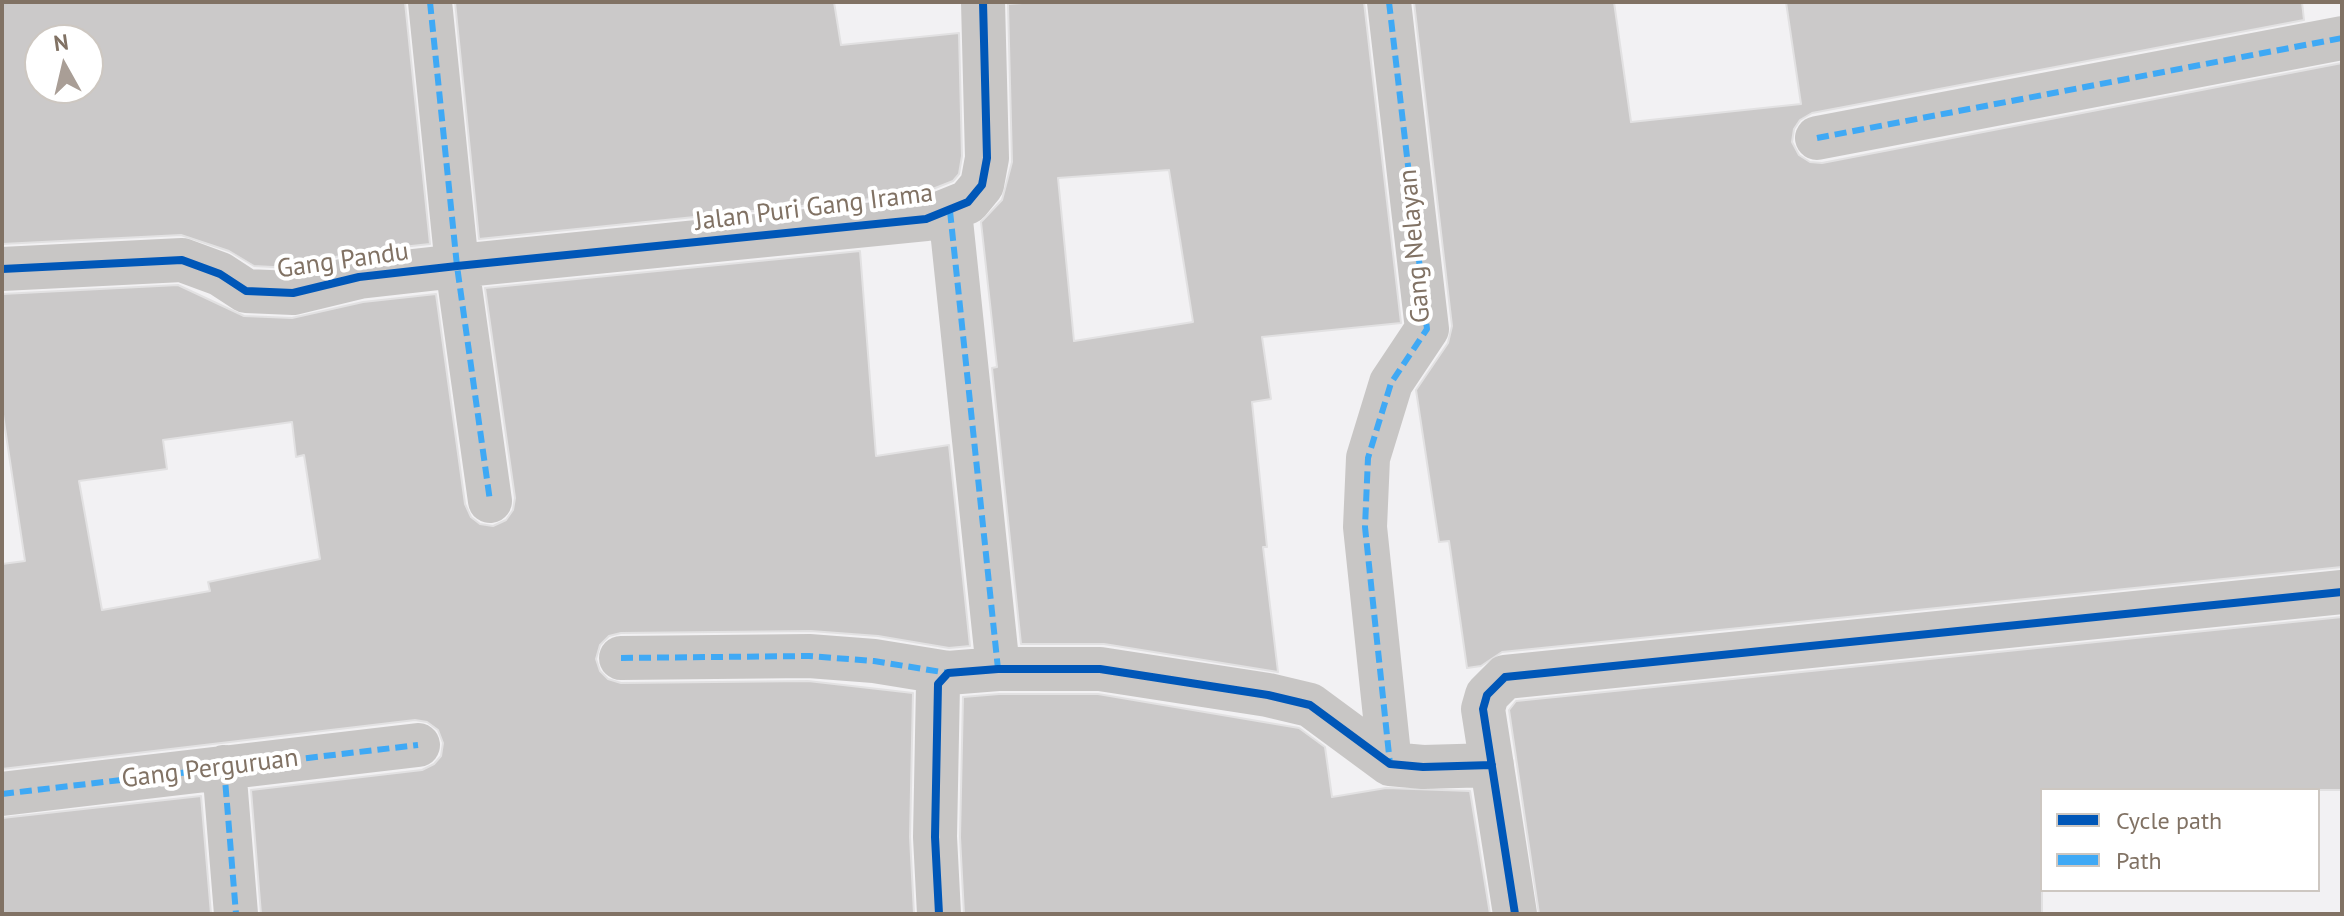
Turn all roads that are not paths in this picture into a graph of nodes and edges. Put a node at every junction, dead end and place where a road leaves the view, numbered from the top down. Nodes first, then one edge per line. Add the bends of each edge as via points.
1 (430, 2) edge
2 (983, 2) edge
3 (1389, 2) edge
4 (2342, 38) edge
5 (1817, 138) dead end
6 (950, 211) junction
7 (457, 266) junction
8 (2, 269) edge
9 (490, 501) dead end
10 (2342, 592) edge
11 (621, 658) dead end
12 (998, 669) junction
13 (948, 673) junction
14 (418, 745) dead end
15 (1390, 764) junction
16 (1492, 765) junction
17 (224, 767) junction
18 (2, 794) edge
19 (236, 914) edge
20 (939, 914) edge
21 (1515, 914) edge

1 - 7 street
2 - 6 street, Jalan Puri Gang Irama via 987,158 982,185 968,202
3 - 15 street, Gang Nelayan via 1427,329 1391,383 1368,458 1365,527
4 - 5 street
6 - 7 street, Jalan Puri Gang Irama via 926,219
6 - 12 street
7 - 8 street, Gang Pandu via 359,277 293,293 246,291 182,260
7 - 9 street
10 - 16 street via 1516,673 1494,684 1483,709
11 - 13 street via 809,656
12 - 13 street
12 - 15 street via 1100,669 1300,700
13 - 20 street via 938,684
14 - 17 street, Gang Perguruan
15 - 16 street
16 - 21 street
17 - 18 street, Gang Perguruan
17 - 19 street

